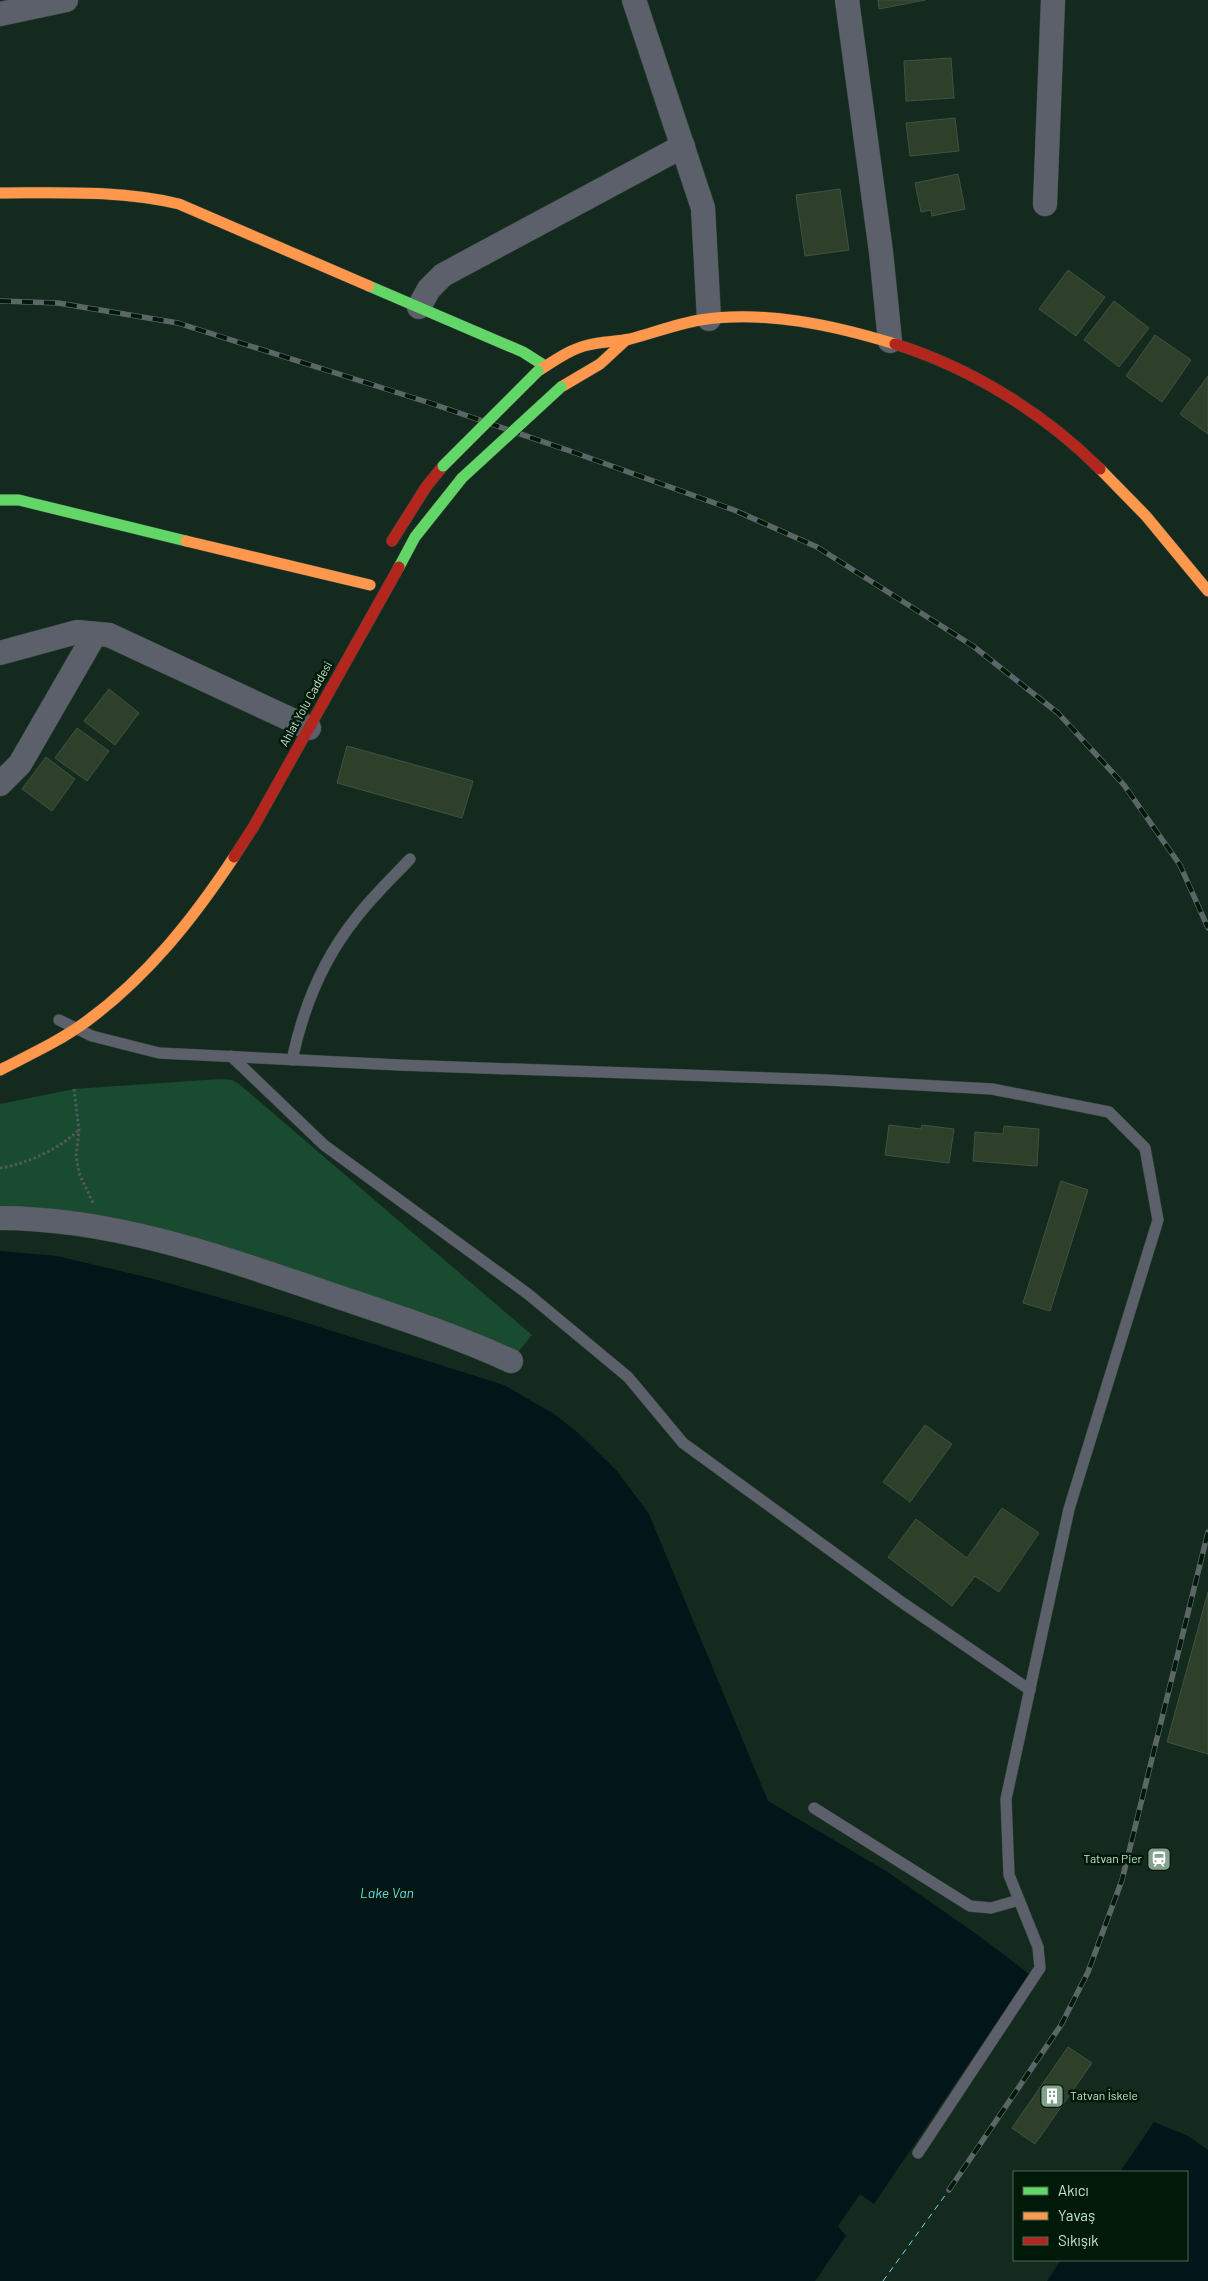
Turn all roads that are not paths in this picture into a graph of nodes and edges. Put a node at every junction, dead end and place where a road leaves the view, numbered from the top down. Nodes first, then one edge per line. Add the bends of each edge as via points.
1 (66, 0) edge
2 (634, 0) edge
3 (847, 0) edge
4 (1053, 0) edge
5 (0, 14) edge
6 (683, 146) junction
7 (0, 193) edge
8 (1045, 204) dead end
9 (419, 307) junction
10 (709, 319) junction
11 (626, 340) junction
12 (890, 341) junction
13 (542, 368) junction
14 (0, 500) edge
15 (386, 553) dead end
16 (370, 585) dead end
17 (1208, 591) edge
18 (95, 634) junction
19 (0, 653) edge
20 (300, 724) junction
21 (0, 784) edge
22 (410, 859) dead end
23 (72, 1012) dead end
24 (55, 1023) joint
25 (76, 1029) junction
26 (231, 1056) junction
27 (292, 1060) junction
28 (0, 1070) edge
29 (0, 1218) edge
30 (512, 1361) dead end
31 (1030, 1690) junction
32 (814, 1808) dead end
33 (1019, 1900) junction
34 (918, 2153) dead end

1 - 5 street
2 - 6 street
3 - 12 street
4 - 8 street
6 - 9 street via 443,275 429,289
6 - 10 street via 703,208
7 - 9 street via 118,193 160,199 198,211
9 - 13 street via 523,352
10 - 11 street via 682,323
10 - 12 street via 764,317 799,321
11 - 13 street via 586,345 559,356
11 - 20 street, Ahlat Yolu Caddesi, bridge via 600,364 561,387 462,478 414,537
12 - 17 street via 922,353 1024,407 1076,446 1165,537
13 - 15 street, bridge via 443,466 426,487
14 - 16 street via 20,500
18 - 19 street via 77,632
18 - 20 street via 108,635
18 - 21 street via 20,764
20 - 25 street, Ahlat Yolu Caddesi via 232,862 199,908 121,993
22 - 27 lane via 356,917 337,946 309,1000
23 - 24 street
24 - 25 lane
25 - 26 lane via 159,1053
25 - 28 street, Ahlat Yolu Caddesi via 48,1047
26 - 27 lane
26 - 31 lane via 324,1145 528,1294 628,1377 683,1443 900,1601
27 - 31 lane via 992,1089 1108,1112 1145,1148 1158,1220 1069,1509
29 - 30 street via 40,1218 173,1245 259,1270 470,1343
31 - 33 lane via 1006,1799 1009,1875
32 - 33 lane via 970,1906 991,1908
33 - 34 lane via 1038,1947 1040,1968

